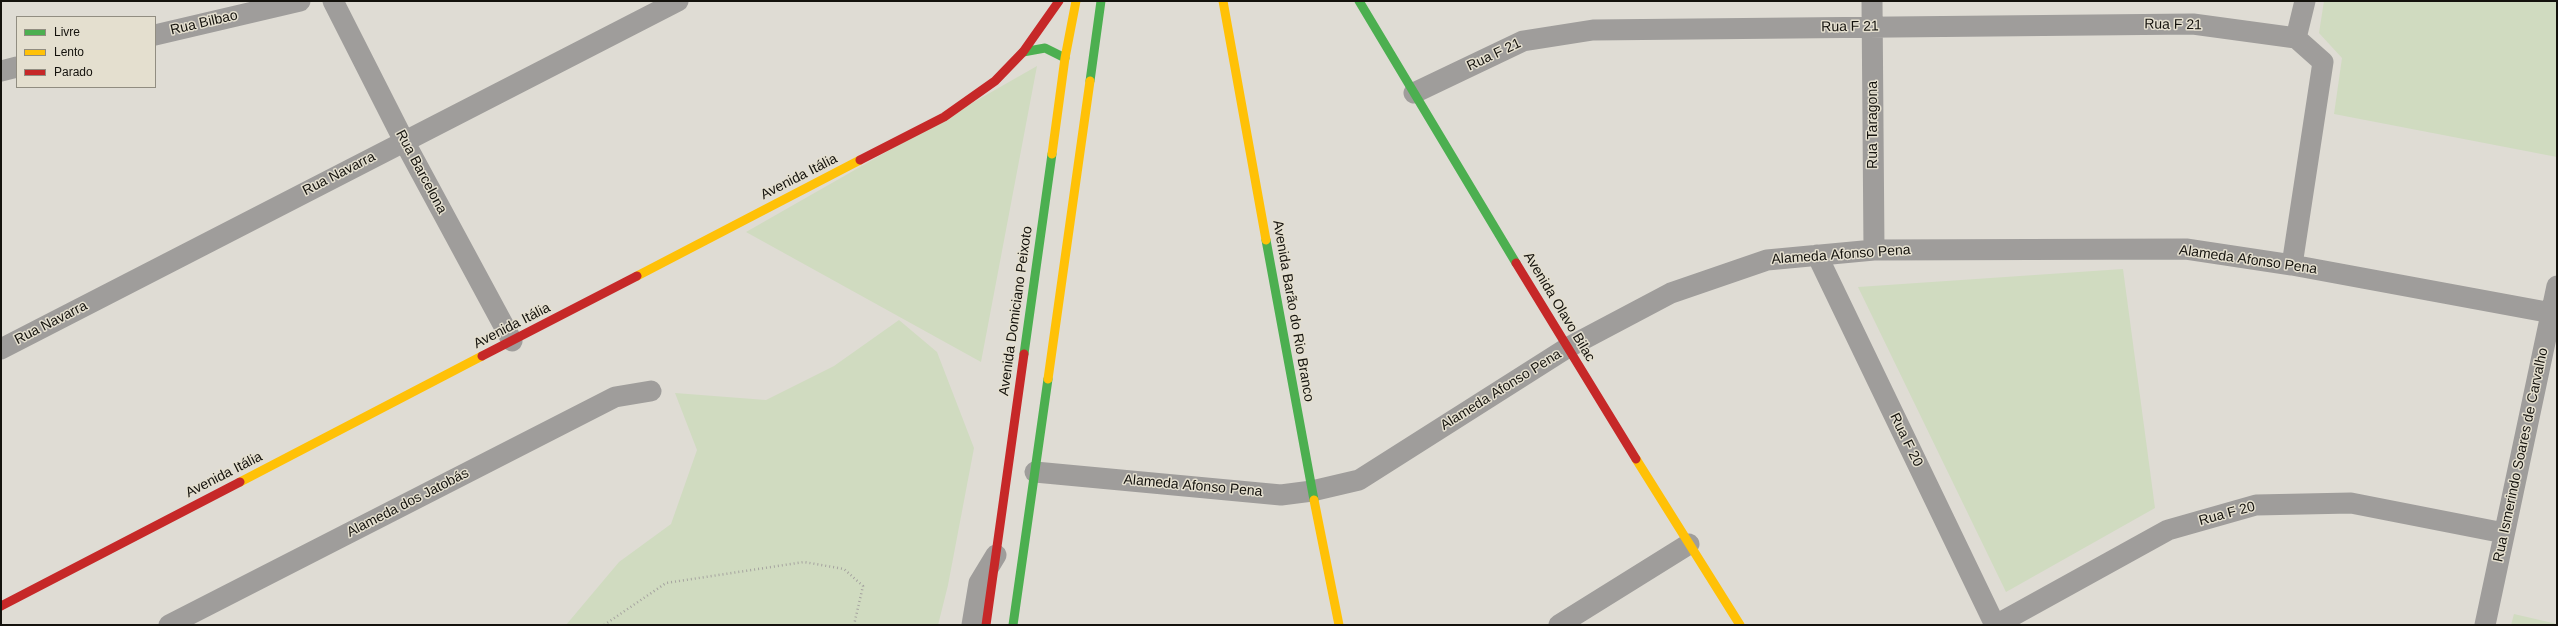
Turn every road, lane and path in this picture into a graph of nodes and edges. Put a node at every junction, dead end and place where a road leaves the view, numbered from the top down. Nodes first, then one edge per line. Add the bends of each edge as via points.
1 (300, 1) edge
2 (333, 1) edge
3 (678, 1) edge
4 (1059, 1) edge
5 (1076, 1) edge
6 (1102, 1) edge
7 (1223, 1) edge
8 (1359, 1) edge
9 (1872, 1) edge
10 (2305, 1) edge
11 (1872, 27) junction
12 (156, 35) edge
13 (2296, 38) junction
14 (1023, 52) junction
15 (1065, 58) junction
16 (16, 67) edge
17 (1, 71) edge
18 (1414, 93) junction
19 (404, 141) junction
20 (1874, 250) junction
21 (1817, 255) junction
22 (2292, 265) junction
23 (2557, 286) edge
24 (2554, 313) edge
25 (512, 341) junction
26 (1567, 348) junction
27 (1, 349) edge
28 (651, 391) dead end
29 (1035, 472) junction
30 (1312, 491) junction
31 (2504, 534) junction
32 (1689, 544) junction
33 (996, 555) junction
34 (1, 606) edge
35 (169, 625) edge
36 (604, 625) edge
37 (854, 625) edge
38 (972, 625) edge
39 (986, 625) edge
40 (1013, 625) edge
41 (1339, 625) edge
42 (1559, 625) edge
43 (1740, 625) edge
44 (1995, 625) edge
45 (2485, 625) edge

1 - 12 street, Rua Bilbao
2 - 19 street, Rua Barcelona
3 - 19 street, Rua Navarra
4 - 14 street, Avenida Itália
5 - 15 street, Avenida Domiciano Peixoto
6 - 29 street
7 - 30 street, Avenida Barão do Rio Branco
8 - 18 street, Avenida Olavo Bilac
9 - 11 street, Rua Taragona
10 - 13 street
11 - 13 street, Rua F 21 via 2193,24
11 - 18 street, Rua F 21 via 1593,30 1523,41
11 - 20 street, Rua Taragona
13 - 22 street via 2323,62
14 - 15 street via 1045,48
14 - 25 street, Avenida Itália via 995,81 944,117
15 - 33 street, Avenida Domiciano Peixoto
16 - 17 street
18 - 26 street, Avenida Olavo Bilac
19 - 25 street, Rua Barcelona
19 - 27 street, Rua Navarra
20 - 21 street, Alameda Afonso Pena
20 - 22 street, Alameda Afonso Pena via 2186,250
21 - 26 street, Alameda Afonso Pena via 1767,260 1670,293
21 - 44 street, Rua F 20
22 - 24 street, Alameda Afonso Pena
23 - 24 street, Rua Ismerindo Soares de Carvalho
24 - 31 street, Rua Ismerindo Soares de Carvalho
25 - 34 street, Avenida Itália
26 - 30 street, Alameda Afonso Pena via 1359,480
26 - 32 street, Avenida Olavo Bilac
28 - 35 street, Alameda dos Jatobás via 615,397
29 - 30 street, Alameda Afonso Pena via 1281,495
29 - 40 street
30 - 41 street, Avenida Barão do Rio Branco
31 - 44 street, Rua F 20 via 2351,503 2256,505 2168,530
31 - 45 street, Rua Ismerindo Soares de Carvalho
32 - 42 street
32 - 43 street, Avenida Olavo Bilac
33 - 38 street via 979,583
33 - 39 street, Avenida Domiciano Peixoto
36 - 37 path via 666,583 804,562 844,569 863,586

